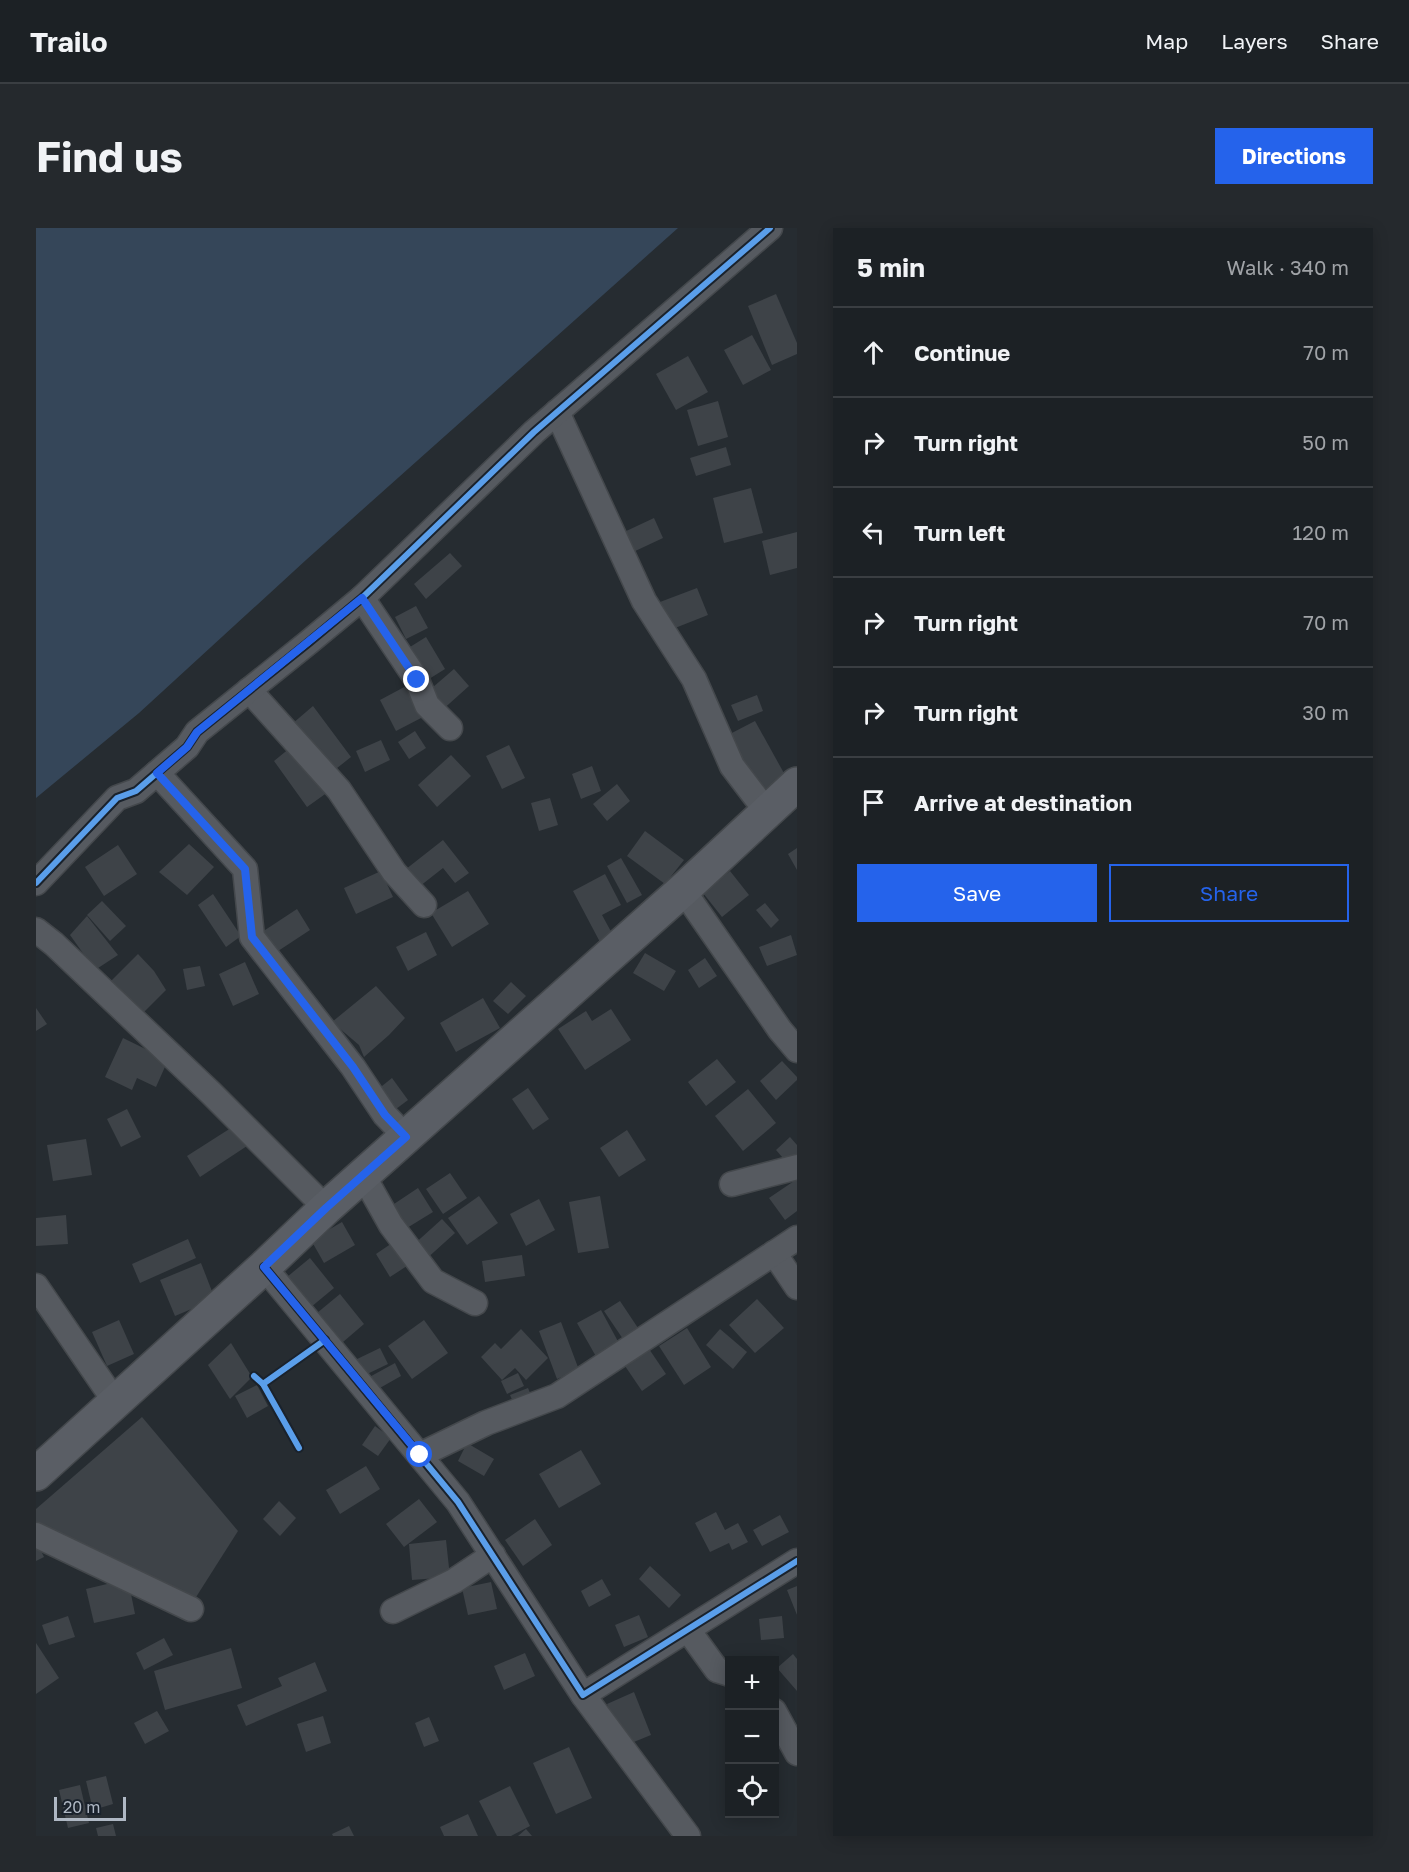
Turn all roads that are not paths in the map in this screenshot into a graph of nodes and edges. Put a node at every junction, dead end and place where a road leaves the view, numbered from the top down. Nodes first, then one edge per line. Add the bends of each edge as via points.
1 (770, 228) edge
2 (557, 412) junction
3 (362, 598) junction
4 (249, 690) junction
5 (450, 728) dead end
6 (157, 773) junction
7 (797, 784) edge
8 (766, 812) junction
9 (36, 883) edge
10 (683, 890) junction
11 (424, 905) dead end
12 (36, 930) edge
13 (797, 1050) edge
14 (406, 1137) junction
15 (797, 1167) edge
16 (363, 1175) junction
17 (732, 1184) dead end
18 (326, 1208) junction
19 (797, 1238) edge
20 (774, 1253) junction
21 (264, 1267) junction
22 (36, 1286) edge
23 (797, 1287) edge
24 (475, 1303) dead end
25 (116, 1403) junction
26 (420, 1455) junction
27 (36, 1474) edge
28 (36, 1535) edge
29 (493, 1555) junction
30 (797, 1561) edge
31 (191, 1609) dead end
32 (393, 1611) dead end
33 (688, 1630) junction
34 (725, 1673) edge
35 (583, 1695) junction
36 (779, 1720) edge
37 (797, 1753) edge
38 (688, 1836) edge

1 - 2 street
2 - 3 street
2 - 8 street via 644,601 694,679 732,766
3 - 4 street
3 - 5 street via 417,680 427,705
4 - 6 street via 197,732 187,747
4 - 11 street via 339,790 394,872
6 - 9 street via 136,791 117,798
6 - 14 street via 245,869 252,937 353,1067 385,1115
7 - 8 main road
8 - 10 main road
10 - 13 street
10 - 14 main road
12 - 18 street via 211,1093
14 - 16 main road
15 - 17 street
16 - 18 main road
16 - 24 street via 391,1225 433,1281
18 - 21 main road
19 - 20 street
20 - 23 street
20 - 26 street via 557,1396 486,1423
21 - 25 main road
21 - 26 street
22 - 25 street
25 - 27 main road
26 - 29 street via 459,1502
28 - 31 street
29 - 32 street via 454,1581
29 - 35 street
30 - 33 street
33 - 34 street via 717,1670
33 - 35 street
35 - 38 street
36 - 37 street

